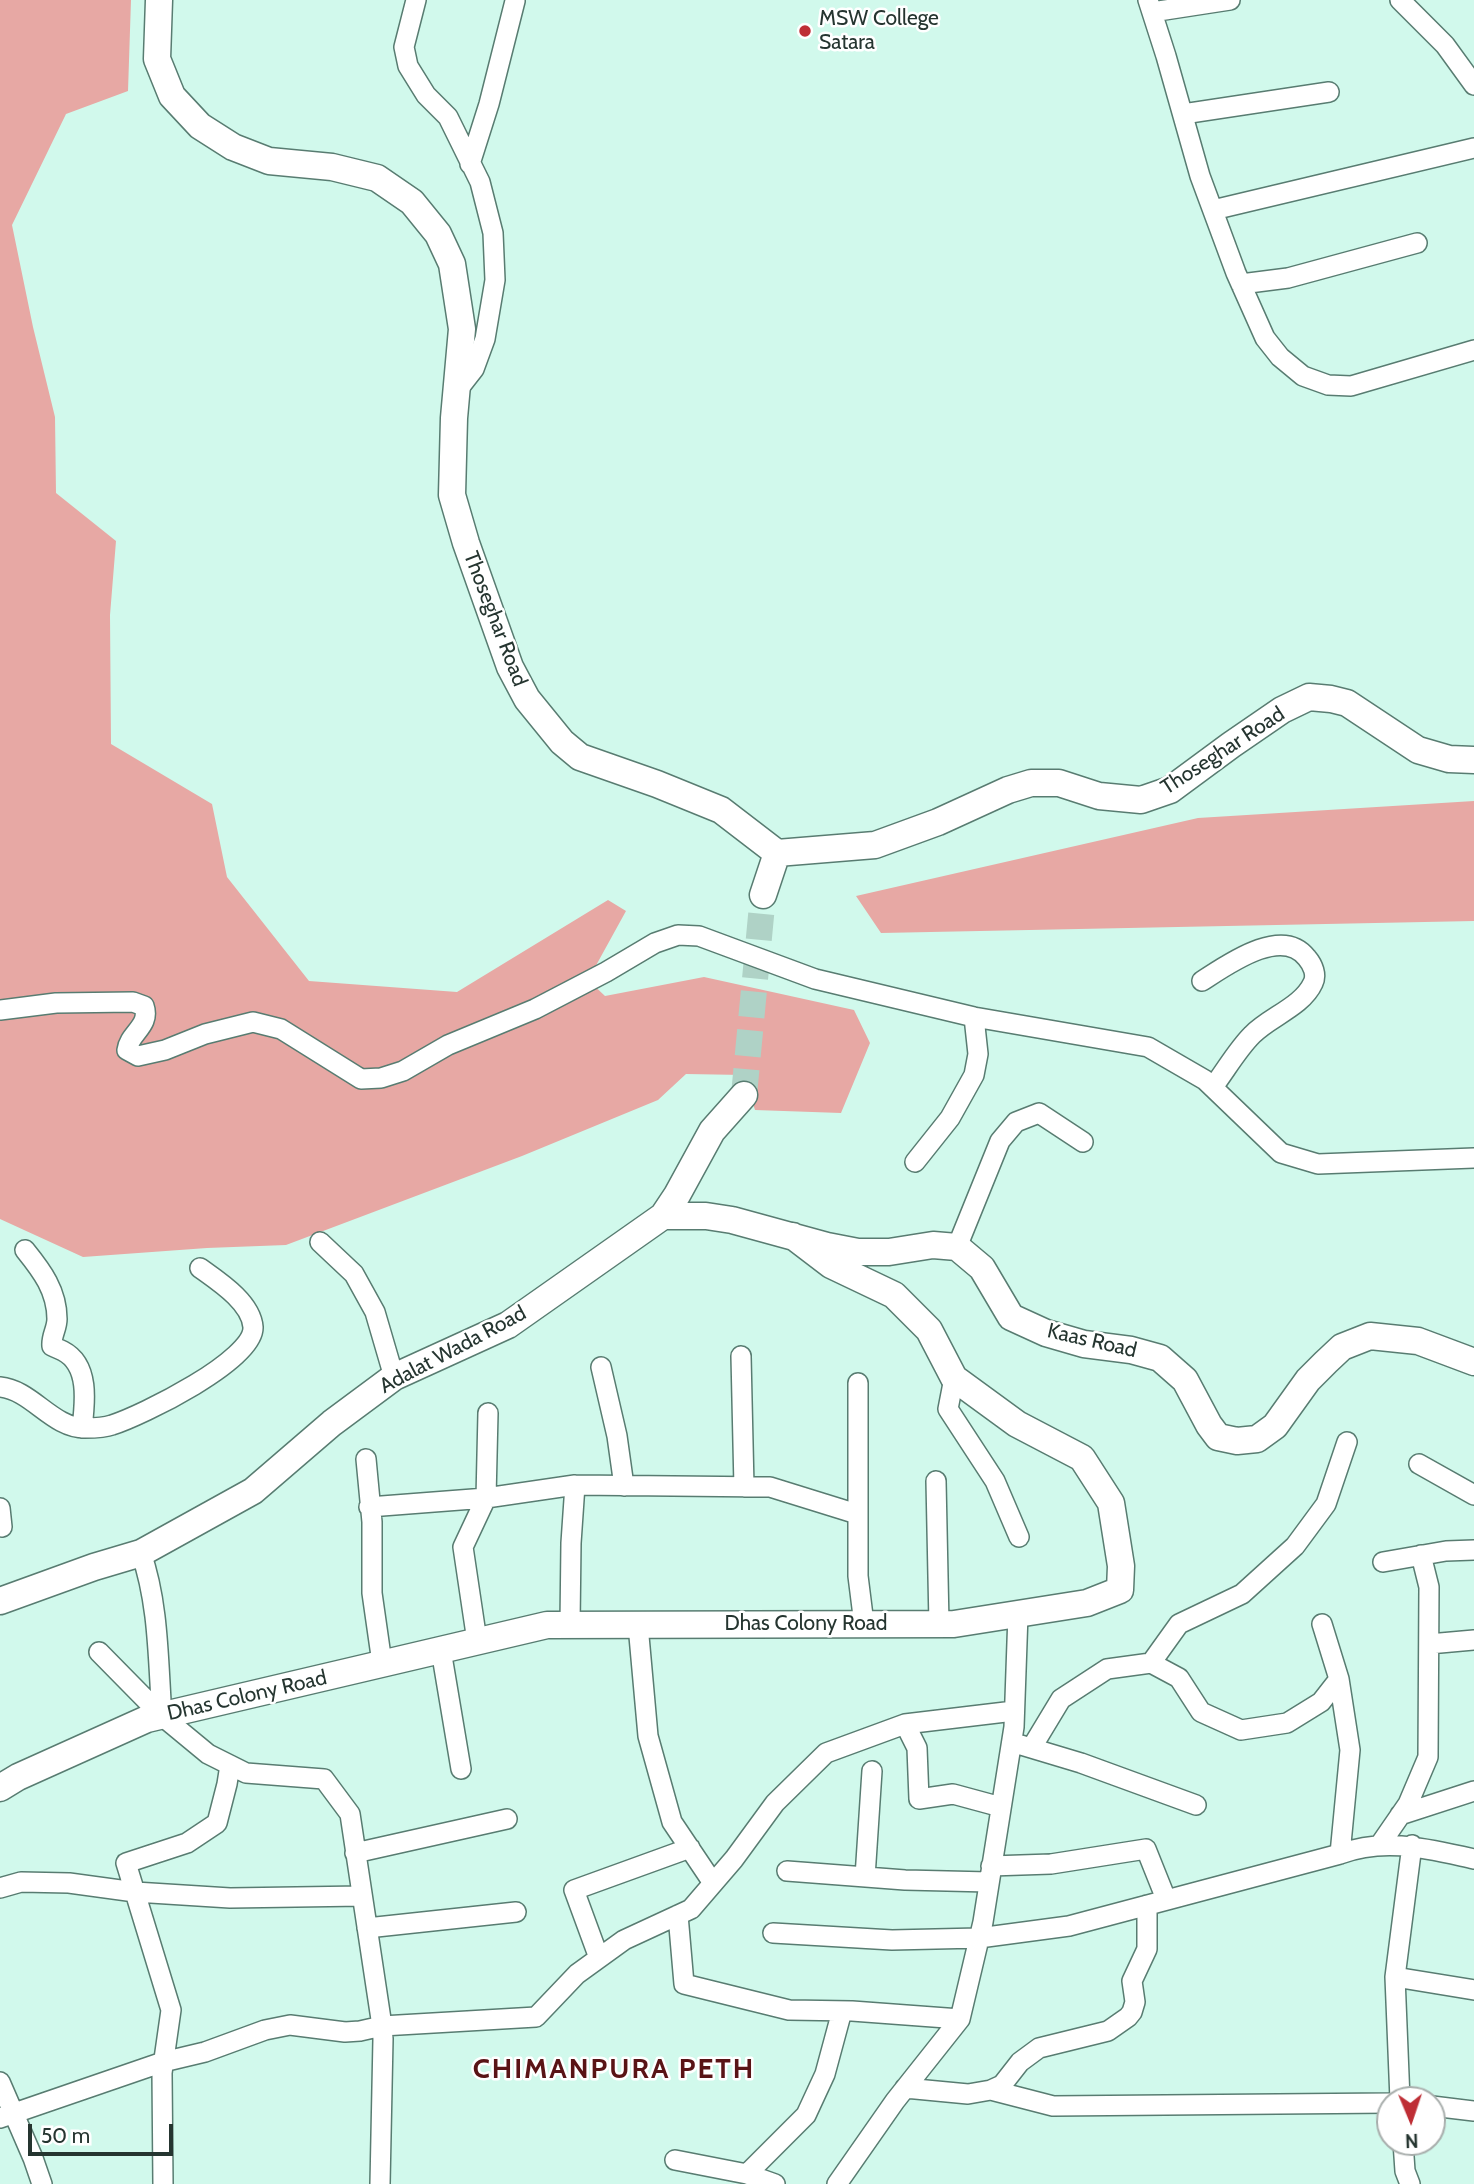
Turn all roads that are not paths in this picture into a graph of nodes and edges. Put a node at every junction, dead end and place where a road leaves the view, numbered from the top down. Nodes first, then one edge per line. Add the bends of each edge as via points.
1 (159, 0) edge
2 (416, 0) edge
3 (505, 0) edge
4 (516, 0) edge
5 (1230, 0) edge
6 (1401, 0) edge
7 (1150, 6) edge
8 (1474, 85) edge
9 (1329, 92) dead end
10 (1183, 114) junction
11 (1474, 148) edge
12 (470, 164) junction
13 (1213, 210) junction
14 (1417, 243) dead end
15 (1241, 284) junction
16 (1474, 350) edge
17 (456, 393) junction
18 (1474, 760) edge
19 (777, 853) junction
20 (763, 895) tunnel mouth
21 (1202, 981) dead end
22 (0, 1010) edge
23 (974, 1017) junction
24 (1213, 1087) junction
25 (744, 1095) tunnel mouth
26 (1083, 1142) dead end
27 (1474, 1158) edge
28 (915, 1162) dead end
29 (663, 1216) junction
30 (793, 1236) junction
31 (320, 1242) dead end
32 (957, 1247) junction
33 (25, 1250) dead end
34 (200, 1268) dead end
35 (741, 1356) dead end
36 (1474, 1362) edge
37 (601, 1367) dead end
38 (394, 1377) junction
39 (954, 1378) junction
40 (858, 1383) dead end
41 (0, 1387) edge
42 (488, 1413) dead end
43 (82, 1429) junction
44 (1347, 1442) dead end
45 (366, 1459) dead end
46 (1419, 1464) dead end
47 (936, 1481) dead end
48 (575, 1485) junction
49 (624, 1486) junction
50 (744, 1487) junction
51 (1474, 1495) edge
52 (486, 1498) junction
53 (369, 1507) junction
54 (858, 1514) junction
55 (1020, 1537) dead end
56 (1474, 1550) edge
57 (141, 1553) junction
58 (1421, 1555) junction
59 (1383, 1563) dead end
60 (0, 1601) edge
61 (1018, 1614) junction
62 (570, 1624) junction
63 (864, 1624) junction
64 (939, 1624) junction
65 (1322, 1624) dead end
66 (638, 1625) junction
67 (1474, 1640) edge
68 (477, 1641) junction
69 (1429, 1644) junction
70 (441, 1650) junction
71 (99, 1652) dead end
72 (1151, 1663) junction
73 (382, 1664) junction
74 (1339, 1679) junction
75 (1014, 1711) junction
76 (162, 1716) junction
77 (905, 1724) junction
78 (1011, 1743) junction
79 (1032, 1747) junction
80 (230, 1765) junction
81 (461, 1769) dead end
82 (872, 1771) dead end
83 (0, 1788) edge
84 (1474, 1791) edge
85 (1196, 1805) dead end
86 (1001, 1807) junction
87 (1400, 1815) junction
88 (507, 1819) dead end
89 (1412, 1845) junction
90 (1379, 1846) junction
91 (690, 1848) junction
92 (355, 1853) junction
93 (1340, 1854) junction
94 (1474, 1859) edge
95 (788, 1871) dead end
96 (990, 1874) junction
97 (866, 1877) junction
98 (713, 1883) junction
99 (0, 1888) edge
100 (135, 1892) junction
101 (362, 1896) junction
102 (1157, 1902) junction
103 (516, 1912) dead end
104 (678, 1915) junction
105 (367, 1928) junction
106 (773, 1933) dead end
107 (979, 1938) junction
108 (599, 1958) junction
109 (1395, 1977) junction
110 (1474, 1990) edge
111 (842, 2011) junction
112 (960, 2019) junction
113 (382, 2026) junction
114 (163, 2062) junction
115 (0, 2082) edge
116 (1399, 2086) edge
117 (905, 2088) junction
118 (991, 2090) junction
119 (1376, 2103) edge
120 (1446, 2108) edge
121 (1474, 2111) edge
122 (6, 2116) edge
123 (1404, 2156) edge
124 (675, 2160) dead end
125 (747, 2174) junction
126 (41, 2184) edge
127 (163, 2184) edge
128 (380, 2184) edge
129 (775, 2184) edge
130 (838, 2184) edge
131 (1410, 2184) edge

1 - 17 main road, Thoseghar Road via 158,59 172,96 200,126 233,147 269,161 332,167 377,178 412,202 438,234 452,264 462,330
2 - 12 street via 404,47 408,65 426,95 448,117
3 - 4 street
4 - 12 street
5 - 7 street
6 - 8 street via 1445,45
7 - 10 street
9 - 10 street
10 - 13 street
11 - 13 street
12 - 17 street via 480,182 493,233 495,280 485,339 474,369
13 - 15 street
14 - 15 street via 1288,278
15 - 16 street via 1265,338 1280,357 1303,376 1328,385 1351,386
17 - 19 main road, Thoseghar Road via 452,495 510,667 527,699 580,757 721,810
18 - 19 main road, Thoseghar Road via 1418,750 1347,703 1309,697 1272,717 1170,790 1141,800 1099,796 1059,783 1031,783 875,845
19 - 20 main road
21 - 24 street via 1238,957 1265,947 1287,946 1303,953 1314,972 1302,997 1252,1034
22 - 23 street via 56,1003 133,1002 145,1006 146,1011 145,1022 128,1042 127,1050 138,1056 253,1022 281,1029 361,1079 381,1078 535,1009 678,935 699,936 815,979
23 - 24 street via 1147,1048
23 - 28 street via 978,1054 974,1075 950,1118
24 - 27 street via 1281,1153 1318,1164
25 - 29 main road, Adalat Wada Road via 712,1131
26 - 32 street via 1039,1114 1016,1122 1000,1141
29 - 30 main road via 706,1216
29 - 38 main road, Adalat Wada Road via 508,1325
30 - 32 main road via 858,1252
30 - 39 main road, Dhas Colony Road via 831,1265 894,1295 929,1330
31 - 38 street via 354,1274 375,1312
32 - 36 main road, Kaas Road via 982,1269 1012,1317 1071,1340 1160,1358 1185,1380 1218,1437 1257,1439 1275,1426 1326,1362 1342,1348 1370,1336 1418,1341
33 - 43 street via 52,1291 57,1316 52,1346 75,1361 84,1383
34 - 43 street via 229,1288 248,1313 253,1327 250,1340 234,1357 174,1398 108,1426
35 - 50 street
37 - 49 street
38 - 57 main road, Adalat Wada Road via 253,1491
39 - 55 street via 948,1409 995,1481
39 - 61 main road, Dhas Colony Road via 1017,1424 1082,1458 1111,1503 1122,1566 1120,1590 1087,1603
40 - 54 street
41 - 43 street via 13,1388 63,1422
42 - 52 street
44 - 72 street via 1326,1504 1295,1546 1242,1594 1179,1624
45 - 53 street
46 - 51 street
47 - 64 street
48 - 49 street
48 - 52 street
48 - 62 street
49 - 50 street
50 - 54 street via 770,1487
52 - 53 street
52 - 68 street via 463,1547
53 - 73 street via 372,1593
54 - 63 street
56 - 58 street
57 - 60 main road, Adalat Wada Road
57 - 76 street via 156,1628
58 - 59 street
58 - 69 street via 1429,1587
61 - 64 main road, Dhas Colony Road
61 - 75 street
62 - 66 main road, Dhas Colony Road
62 - 68 main road, Dhas Colony Road
63 - 64 main road, Dhas Colony Road
63 - 66 main road, Dhas Colony Road
65 - 74 street
66 - 91 street via 648,1736 672,1822
67 - 69 street
68 - 70 main road, Dhas Colony Road
69 - 87 street via 1428,1757
70 - 73 main road, Dhas Colony Road
70 - 81 street
71 - 76 street
72 - 74 street via 1180,1678 1201,1712 1241,1730 1287,1723 1321,1702
72 - 79 street via 1107,1669 1061,1699
73 - 76 main road, Dhas Colony Road
74 - 93 street via 1350,1749
75 - 77 street
75 - 78 street
76 - 80 street via 208,1754
76 - 83 main road, Dhas Colony Road
77 - 86 street via 917,1748 919,1799 953,1794
77 - 98 street via 826,1753 775,1803
78 - 79 street
78 - 86 street
79 - 85 street
80 - 92 street via 246,1773 324,1779 350,1814
80 - 100 street via 217,1823 187,1843 126,1863
82 - 97 street
84 - 87 street
86 - 96 street
87 - 90 street
88 - 92 street
89 - 90 street
89 - 94 street
89 - 109 street
90 - 93 street
91 - 98 street
91 - 108 street via 574,1890
92 - 101 street
93 - 102 street
95 - 97 street
96 - 97 street via 905,1880
96 - 102 street via 1146,1849
96 - 107 street
98 - 104 street via 691,1909
99 - 100 street via 21,1882 69,1883
100 - 101 street via 230,1898
100 - 114 street via 171,2010
101 - 105 street
102 - 107 street via 1069,1926
102 - 118 street via 1147,1949 1132,1981 1135,2002 1128,2017 1108,2031 1039,2048
103 - 105 street
104 - 108 street via 624,1940
104 - 111 street via 684,1984 789,2010
105 - 113 street
106 - 107 street via 892,1940
107 - 112 street
108 - 113 street via 536,2017
109 - 110 street
109 - 116 street
111 - 112 street
111 - 125 street via 824,2074 806,2115
112 - 117 street
113 - 114 street via 345,2032 290,2025
113 - 128 street
114 - 122 street
114 - 127 street
115 - 122 street
117 - 118 street via 968,2094
117 - 130 street
118 - 119 street via 1053,2106
120 - 121 street
122 - 126 street via 33,2158
123 - 131 street
124 - 125 street
125 - 129 street

